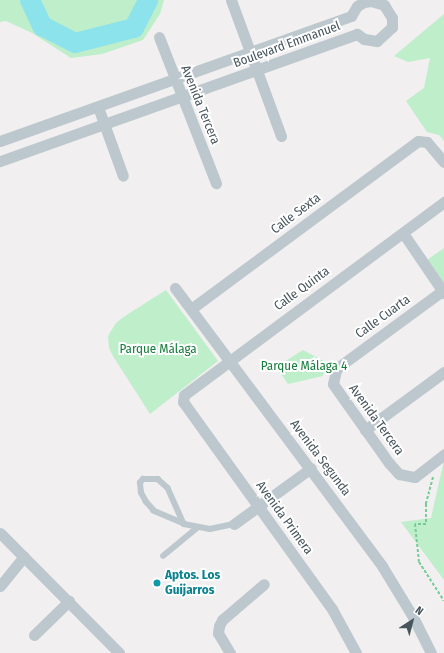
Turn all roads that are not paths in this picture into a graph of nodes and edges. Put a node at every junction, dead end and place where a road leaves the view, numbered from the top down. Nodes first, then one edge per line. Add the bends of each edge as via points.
1 (231, 0) edge
2 (159, 38) dead end
3 (251, 53) junction
4 (257, 70) junction
5 (175, 80) junction
6 (181, 97) junction
7 (98, 107) junction
8 (104, 124) junction
9 (281, 136) dead end
10 (0, 141) edge
11 (0, 161) edge
12 (444, 162) edge
13 (124, 176) dead end
14 (216, 183) dead end
15 (444, 202) edge
16 (403, 233) junction
17 (175, 288) dead end
18 (443, 292) edge
19 (191, 309) junction
20 (229, 360) junction
21 (340, 366) joint
22 (444, 372) edge
23 (183, 402) joint
24 (365, 430) junction
25 (440, 457) edge
26 (311, 468) junction
27 (259, 506) junction
28 (184, 524) junction
29 (234, 524) joint
30 (197, 528) junction
31 (0, 533) edge
32 (24, 556) junction
33 (163, 556) dead end
34 (264, 584) dead end
35 (0, 586) edge
36 (69, 601) junction
37 (34, 635) dead end
38 (114, 651) edge
39 (230, 653) edge
40 (356, 653) edge
41 (431, 653) edge

1 - 3 street
2 - 5 street, Avenida Tercera
3 - 4 street
3 - 4 street, Boulevard Emmanuel via 351,16 357,6 364,2 379,2 390,10 392,27 382,39 371,41 357,34
3 - 5 street, Boulevard Emmanuel
4 - 6 street, Boulevard Emmanuel
4 - 9 street
5 - 6 street, Avenida Tercera
5 - 7 street, Boulevard Emmanuel
6 - 8 street, Boulevard Emmanuel
6 - 14 street, Avenida Tercera
7 - 8 street
7 - 10 street, Boulevard Emmanuel
8 - 11 street, Boulevard Emmanuel
8 - 13 street
12 - 19 street, Calle Sexta via 427,142 418,141
15 - 16 street, Calle Quinta
16 - 18 street
16 - 20 street, Calle Quinta
17 - 19 street, Avenida Segunda
18 - 21 street, Calle Cuarta
19 - 20 street, Avenida Segunda
20 - 23 street, Calle Quinta via 187,391
20 - 26 street, Avenida Segunda
21 - 24 street, Avenida Tercera via 336,370 333,384
22 - 24 street
23 - 27 street, Avenida Primera
24 - 25 street, Avenida Tercera via 399,474 415,477
26 - 27 street
26 - 41 street, Avenida Segunda via 382,566
27 - 29 street
27 - 40 street, Avenida Primera via 332,610
28 - 28 lane via 154,511 141,493 140,483 143,478 158,478 168,488
28 - 30 lane
29 - 30 lane via 223,528
30 - 33 lane
31 - 32 street
32 - 35 street
32 - 36 street
34 - 39 street via 222,620 219,626 218,633
36 - 37 street
36 - 38 street

